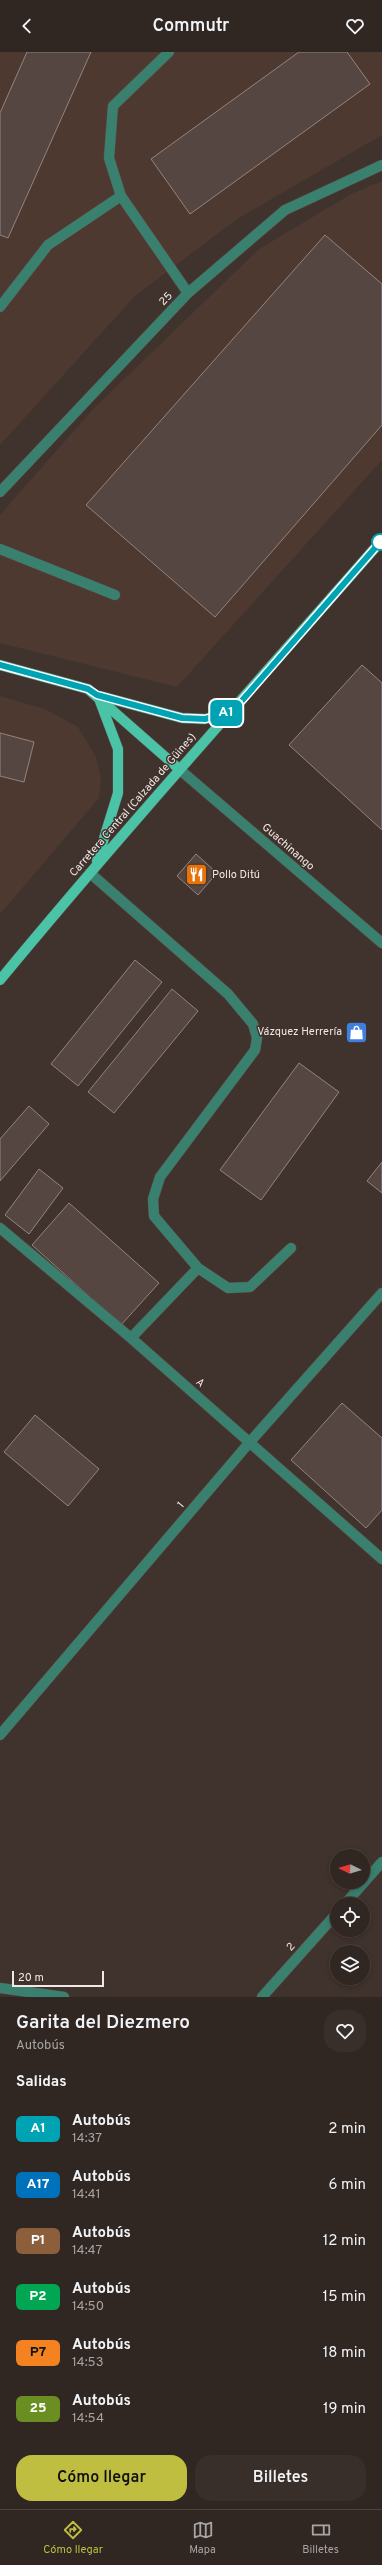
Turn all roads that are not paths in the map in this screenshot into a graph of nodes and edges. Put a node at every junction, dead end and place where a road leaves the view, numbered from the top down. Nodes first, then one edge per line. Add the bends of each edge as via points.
1 (169, 52) edge
2 (382, 164) edge
3 (121, 196) junction
4 (188, 294) junction
5 (0, 307) edge
6 (0, 492) edge
7 (382, 540) edge
8 (0, 548) edge
9 (115, 595) dead end
10 (0, 665) edge
11 (97, 695) junction
12 (232, 712) junction
13 (179, 769) junction
14 (93, 869) junction
15 (382, 943) edge
16 (0, 980) edge
17 (0, 1228) edge
18 (291, 1248) dead end
19 (198, 1268) junction
20 (382, 1293) edge
21 (131, 1338) junction
22 (249, 1443) junction
23 (382, 1559) edge
24 (0, 1735) edge
25 (382, 1862) edge
26 (351, 1897) edge
27 (330, 1921) edge
28 (1, 1991) edge
29 (64, 1997) edge
30 (262, 1997) edge

1 - 3 street via 112,106 109,158
2 - 4 street, 25 via 285,210
3 - 4 street
3 - 5 street via 48,245
4 - 6 street, 25
7 - 12 main road, Carretera Central (Calzada de Güines)
8 - 9 street
10 - 11 main road via 88,689
11 - 12 main road via 182,718 205,719
11 - 13 main road
11 - 14 main road via 118,749 119,781 118,793
12 - 13 main road, Carretera Central (Calzada de Güines)
13 - 14 main road, Carretera Central (Calzada de Güines)
13 - 15 street, Guachinango
14 - 16 main road, Carretera Central (Calzada de Güines)
14 - 19 street via 228,994 253,1024 257,1038 255,1050 160,1177 152,1199 154,1216
17 - 21 street, A
18 - 19 street via 250,1287 228,1288
19 - 21 street
20 - 22 street, 1
21 - 22 street, A
22 - 23 street, A
22 - 24 street, 1
25 - 26 street
27 - 30 street, 2
28 - 29 street

